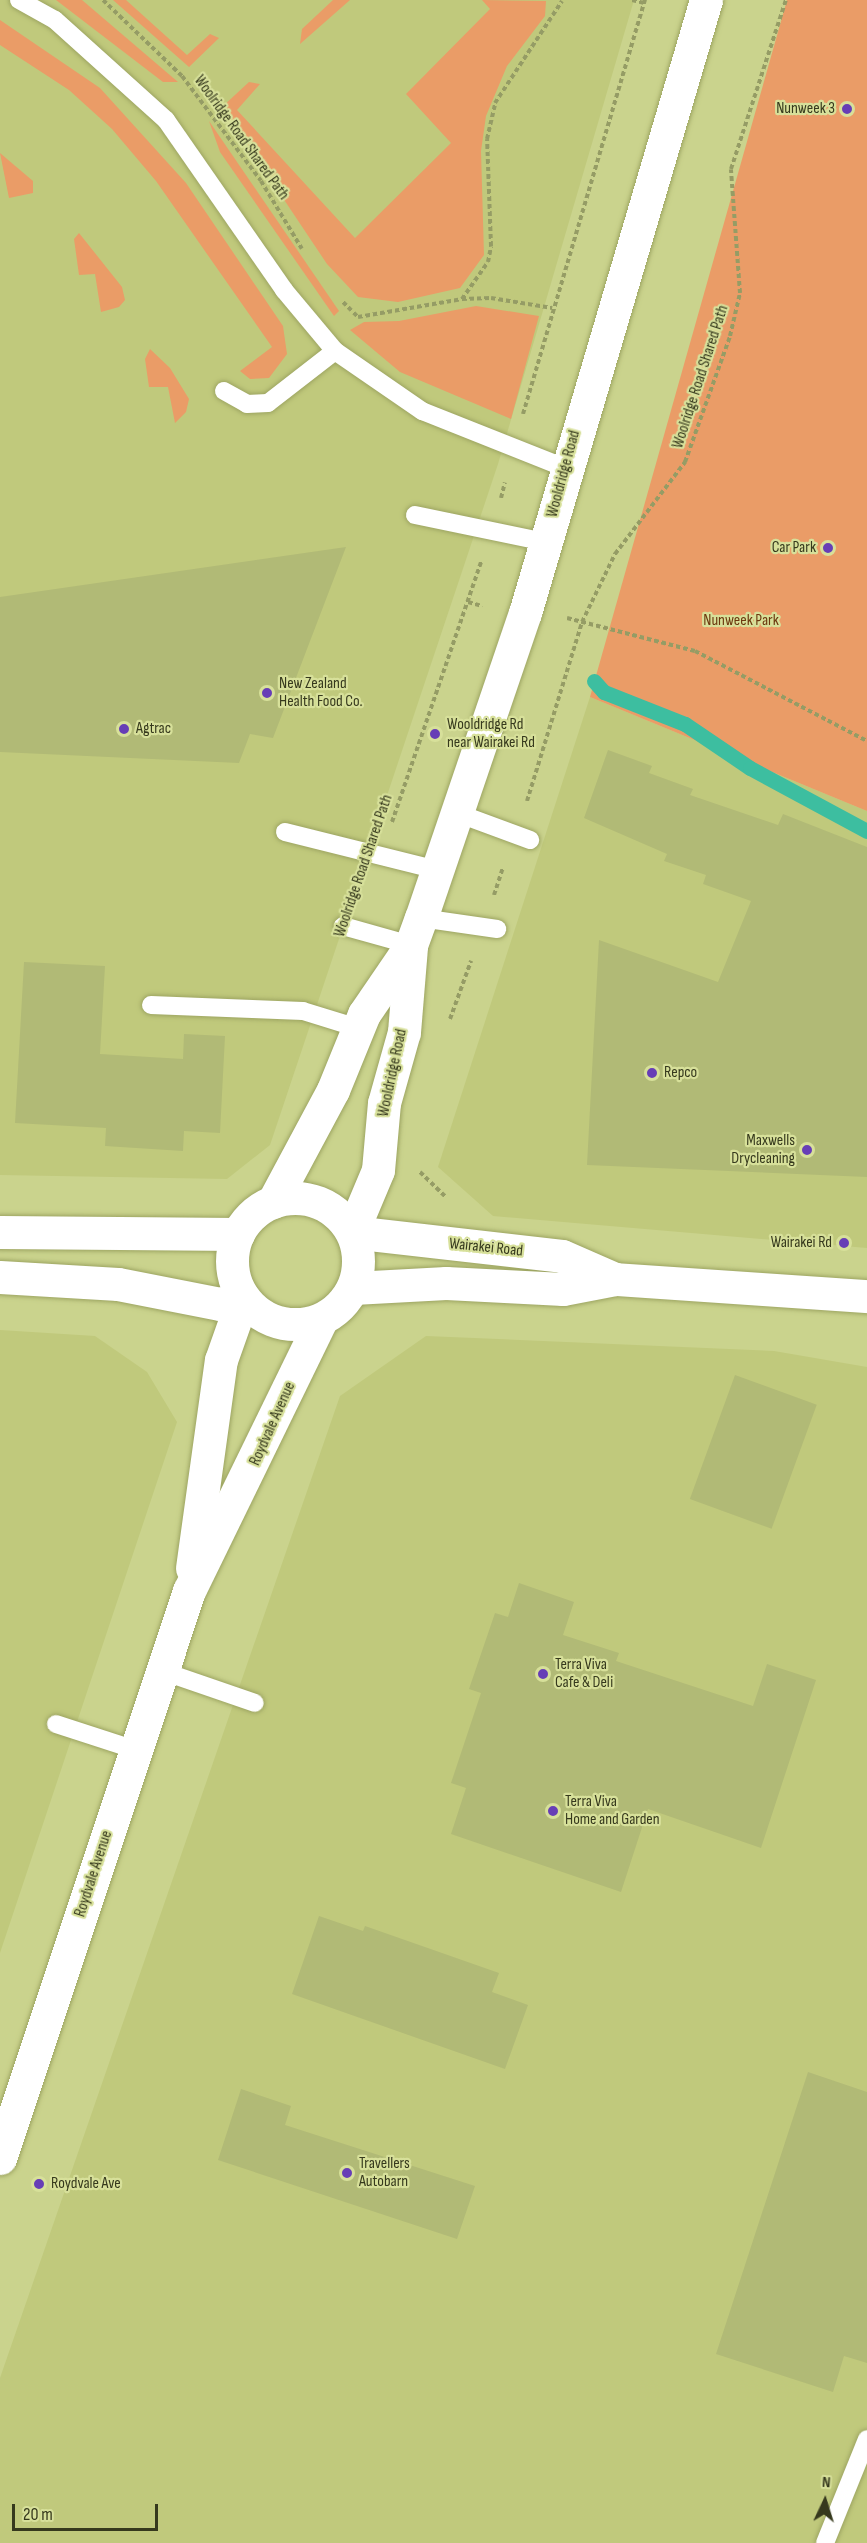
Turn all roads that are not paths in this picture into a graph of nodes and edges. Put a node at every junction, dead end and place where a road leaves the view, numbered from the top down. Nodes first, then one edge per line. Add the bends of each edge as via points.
1 (19, 0) edge
2 (706, 0) edge
3 (335, 351) junction
4 (224, 391) dead end
5 (566, 468) junction
6 (415, 516) dead end
7 (545, 542) junction
8 (457, 813) junction
9 (285, 832) dead end
10 (530, 840) dead end
11 (437, 870) junction
12 (343, 926) dead end
13 (497, 929) dead end
14 (416, 932) junction
15 (151, 1005) dead end
16 (358, 1028) junction
17 (273, 1202) junction
18 (0, 1232) edge
19 (352, 1232) junction
20 (238, 1234) junction
21 (0, 1277) edge
22 (615, 1279) junction
23 (353, 1288) junction
24 (867, 1296) edge
25 (243, 1298) junction
26 (321, 1320) junction
27 (189, 1591) junction
28 (162, 1671) junction
29 (255, 1703) dead end
30 (56, 1724) dead end
31 (136, 1750) junction
32 (0, 2158) edge
33 (867, 2439) edge
34 (825, 2543) edge

1 - 3 lane via 73,34 166,120 284,290
2 - 5 street, Wooldridge Road
3 - 4 lane via 268,403 248,404
3 - 5 lane via 422,411
5 - 7 street, Wooldridge Road
6 - 7 lane via 492,527
7 - 8 street, Wooldridge Road
8 - 10 lane
8 - 11 street, Wooldridge Road
9 - 11 lane
11 - 14 street, Wooldridge Road
12 - 14 lane
13 - 14 lane
14 - 16 street, Wooldridge Road
14 - 19 street, Wooldridge Road via 404,1032 384,1103 378,1170
15 - 16 lane via 303,1011
16 - 17 street, Wooldridge Road via 333,1090
17 - 19 street via 309,1199 327,1206
17 - 20 street via 246,1220
18 - 20 street
19 - 22 street, Wairakei Road via 562,1256
19 - 23 street via 358,1270
20 - 25 street via 231,1266
21 - 25 street via 118,1284 220,1304
22 - 23 street, Wairakei Road via 563,1289 446,1283
22 - 24 street, Wairakei Road
23 - 26 street
25 - 26 street via 278,1323
25 - 27 street, Roydvale Avenue via 221,1360
26 - 27 street, Roydvale Avenue
27 - 28 street, Roydvale Avenue
28 - 29 lane
28 - 31 street, Roydvale Avenue
30 - 31 lane
31 - 32 street, Roydvale Avenue
33 - 34 lane

